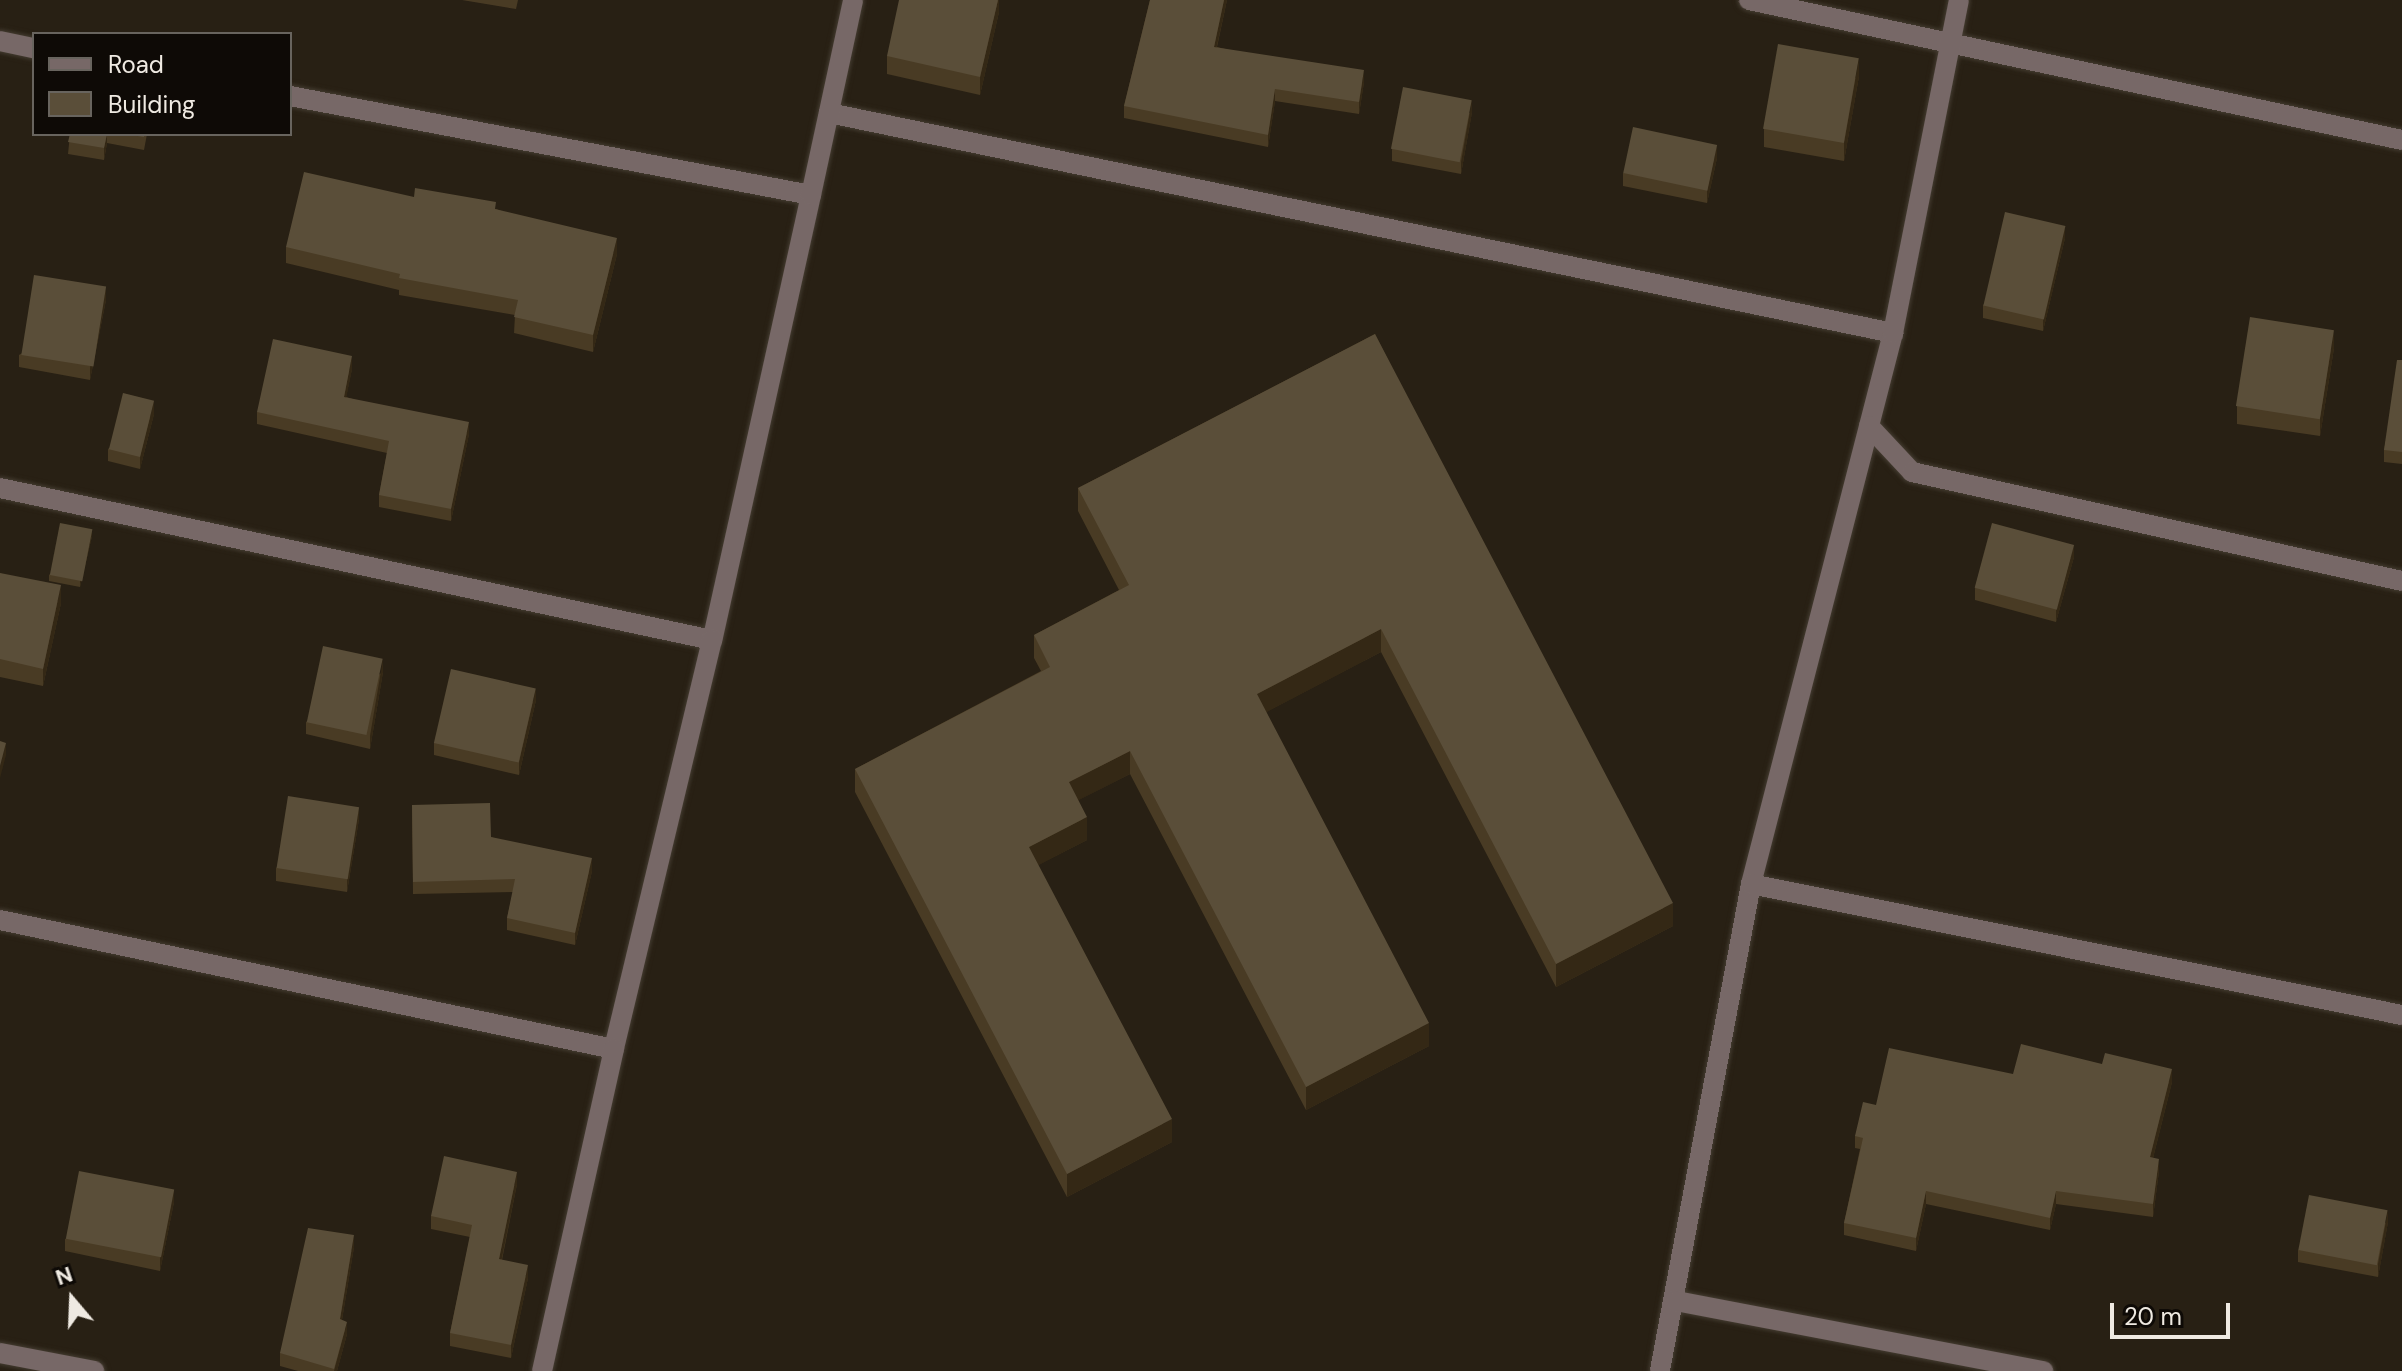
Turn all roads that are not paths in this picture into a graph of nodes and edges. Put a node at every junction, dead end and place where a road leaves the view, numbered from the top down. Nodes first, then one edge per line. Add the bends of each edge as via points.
1 (853, 0) edge
2 (1749, 0) edge
3 (1959, 0) edge
4 (0, 41) edge
5 (1949, 43) junction
6 (32, 48) edge
7 (292, 96) edge
8 (829, 113) junction
9 (2402, 140) edge
10 (811, 195) junction
11 (1893, 333) junction
12 (1869, 426) junction
13 (0, 488) edge
14 (2402, 581) edge
15 (712, 640) junction
16 (1751, 884) junction
17 (0, 920) edge
18 (2402, 1015) edge
19 (614, 1049) junction
20 (1676, 1301) junction
21 (0, 1353) edge
22 (94, 1371) edge
23 (542, 1371) edge
24 (1660, 1371) edge
25 (2043, 1371) edge

1 - 8 street
2 - 5 street
3 - 5 street
4 - 6 street
5 - 9 street
5 - 11 street
7 - 10 street
8 - 10 street
8 - 11 street
10 - 15 street
11 - 12 street
12 - 14 street via 1912,472
12 - 16 street
13 - 15 street
15 - 19 street
16 - 18 street
16 - 20 street
17 - 19 street
19 - 23 street
20 - 24 street
20 - 25 street
21 - 22 street

